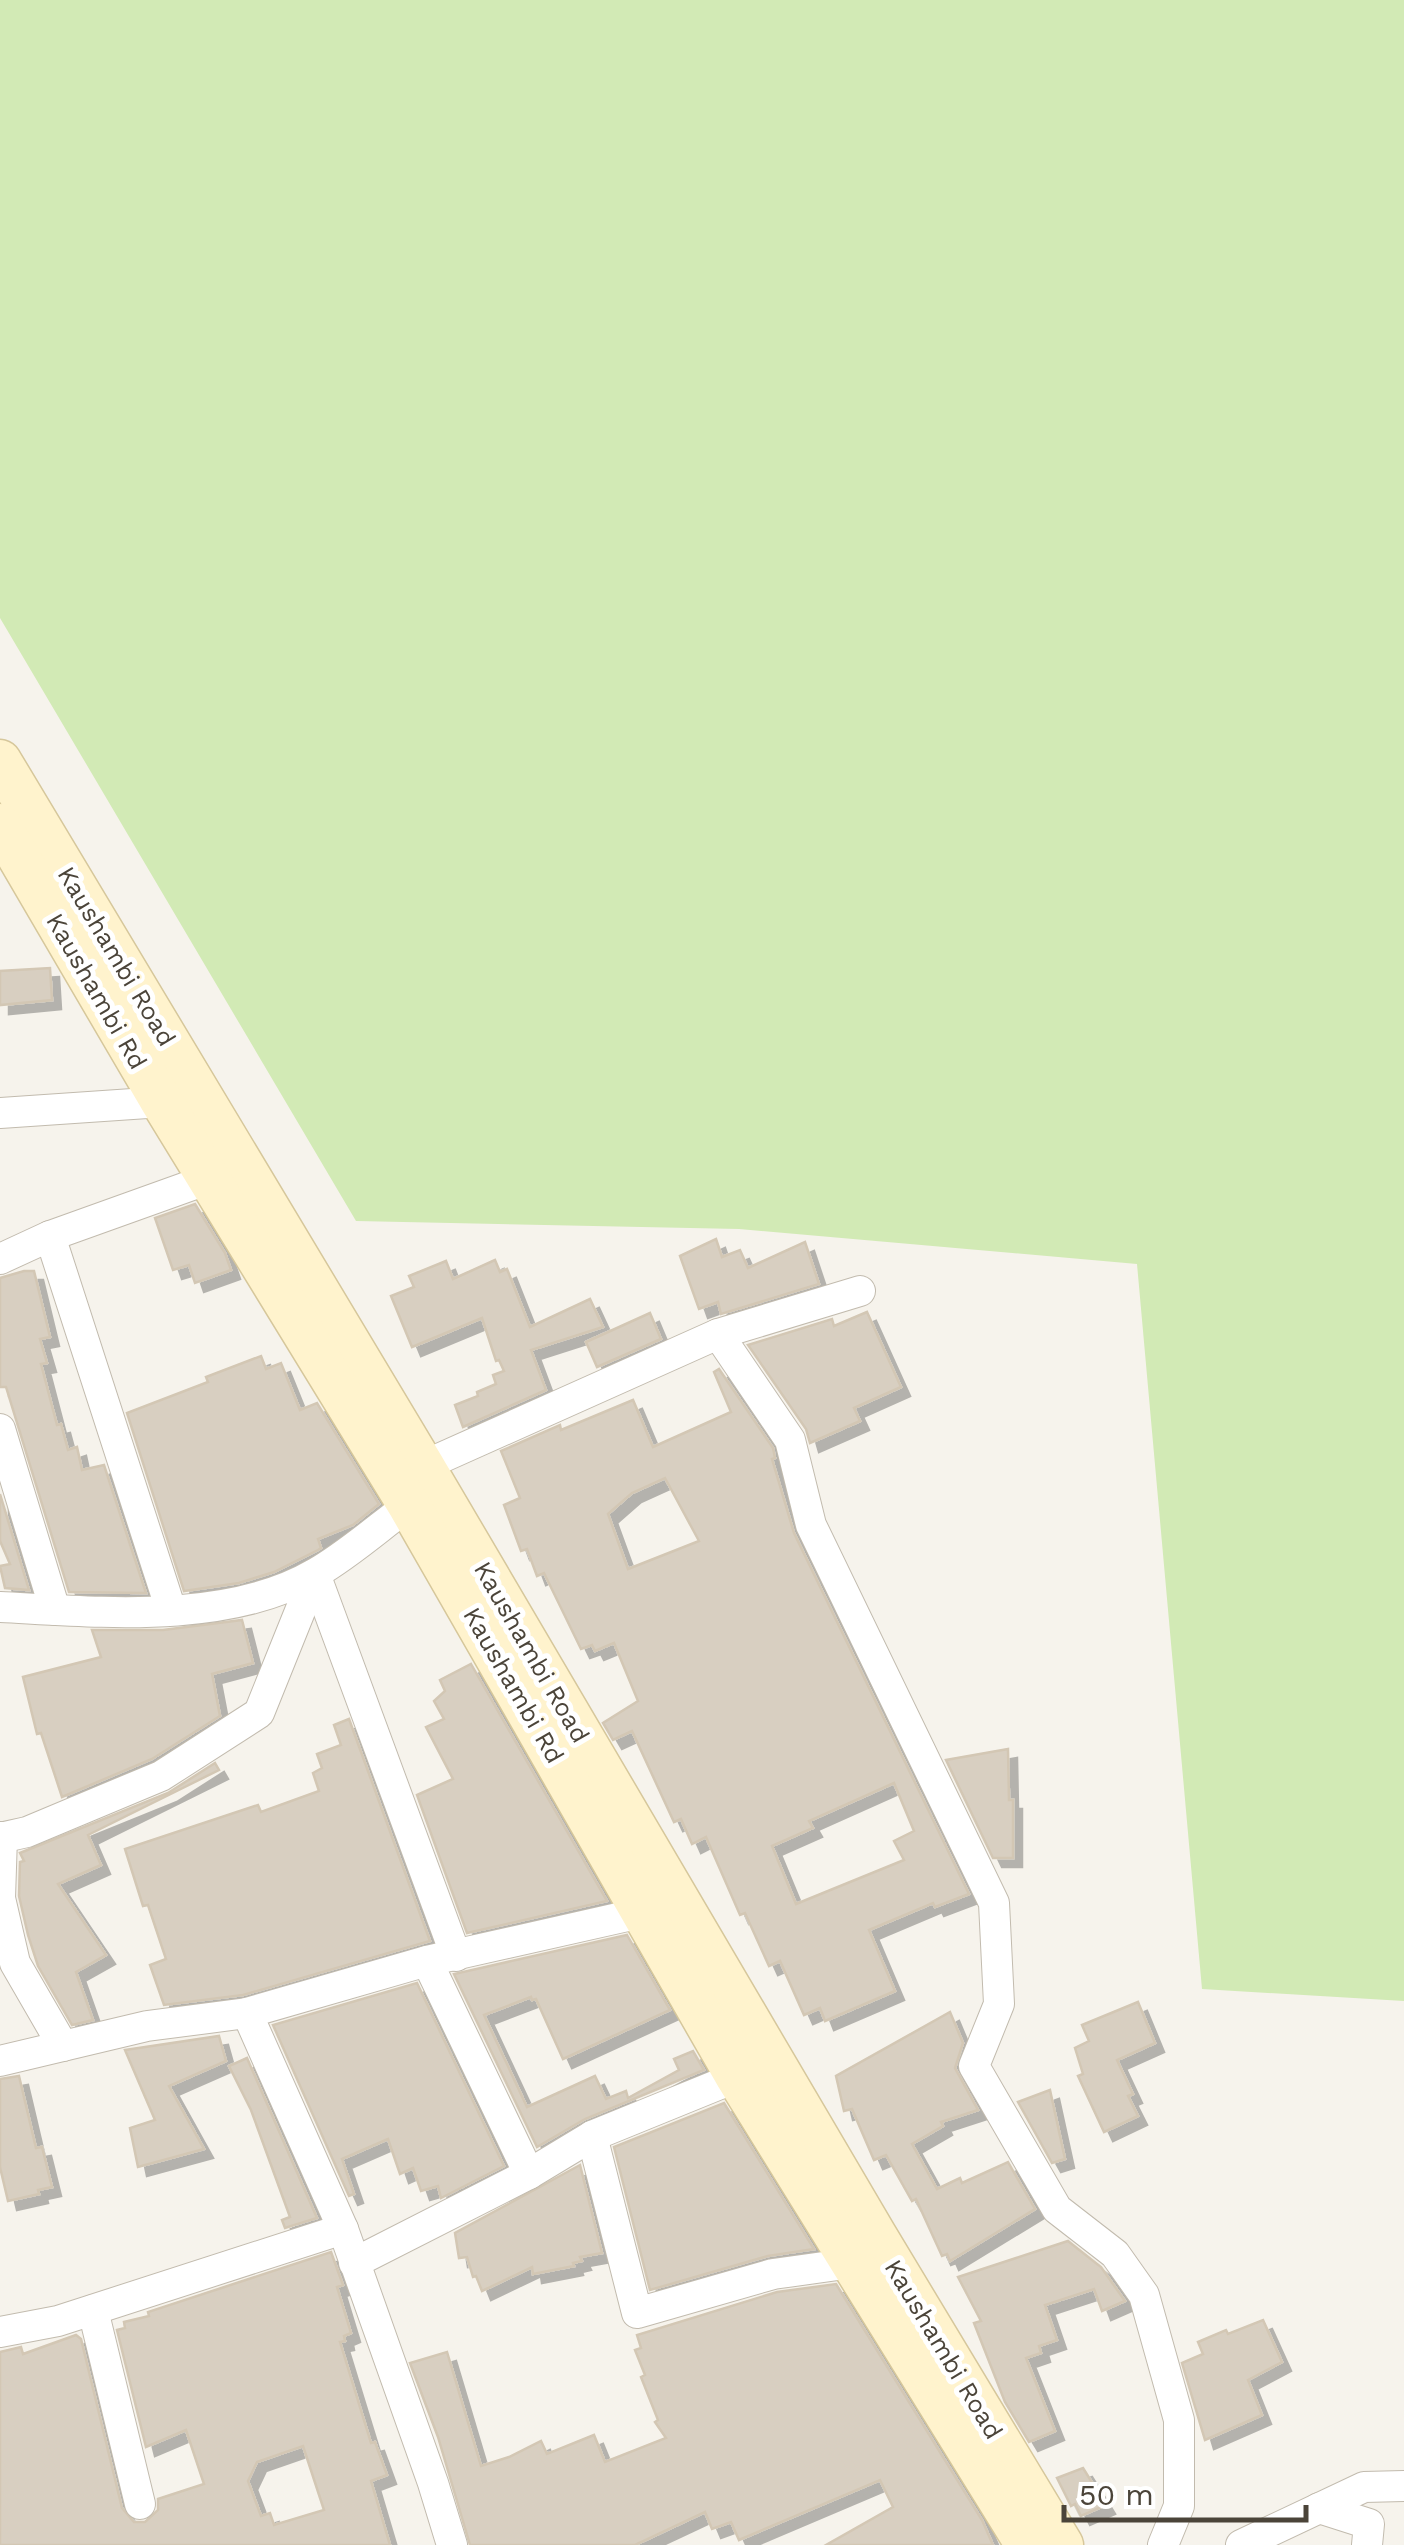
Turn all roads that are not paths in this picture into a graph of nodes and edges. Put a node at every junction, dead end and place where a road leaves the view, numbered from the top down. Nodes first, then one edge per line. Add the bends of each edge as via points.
1 (0, 761) edge
2 (0, 825) edge
3 (162, 1102) junction
4 (0, 1113) edge
5 (209, 1179) junction
6 (50, 1236) junction
7 (0, 1258) edge
8 (860, 1291) dead end
9 (718, 1334) junction
10 (0, 1429) edge
11 (416, 1485) junction
12 (315, 1574) junction
13 (0, 1607) edge
14 (54, 1610) junction
15 (171, 1610) junction
16 (1, 1838) edge
17 (645, 1912) junction
18 (442, 1958) junction
19 (247, 2013) junction
20 (64, 2046) junction
21 (0, 2061) edge
22 (737, 2076) junction
23 (592, 2136) junction
24 (529, 2174) junction
25 (343, 2229) junction
26 (354, 2263) junction
27 (852, 2263) junction
28 (93, 2310) junction
29 (0, 2332) edge
30 (1404, 2486) edge
31 (140, 2504) dead end
32 (1319, 2508) junction
33 (452, 2545) edge
34 (1027, 2545) edge
35 (1062, 2545) edge
36 (1163, 2545) edge
37 (1241, 2545) edge
38 (1368, 2545) edge

1 - 11 main road, Kaushambi Road
2 - 3 main road, Kaushambi Rd
3 - 4 street
3 - 5 main road, Kaushambi Rd
5 - 6 street
5 - 11 main road, Kaushambi Rd
6 - 7 street
6 - 15 street
8 - 9 street
9 - 11 street
9 - 36 street via 790,1440 810,1524 994,1903 999,2004 974,2066 1057,2209 1116,2254 1144,2296 1179,2420 1179,2506
10 - 14 street
11 - 12 street
11 - 17 main road, Kaushambi Rd
11 - 35 main road, Kaushambi Road
12 - 15 street via 246,1601
12 - 16 street via 259,1712 161,1776
12 - 18 street
13 - 14 street
14 - 15 street
16 - 20 street via 0,1898 15,1963
17 - 18 street
17 - 22 main road, Kaushambi Rd
18 - 19 street
18 - 24 street
19 - 20 street
19 - 25 street
20 - 21 street
22 - 23 street
22 - 27 main road, Kaushambi Rd
23 - 24 street
23 - 27 street via 637,2312 773,2274
24 - 26 street
25 - 26 street
25 - 28 street
26 - 33 street
27 - 34 main road, Kaushambi Rd
28 - 29 street
28 - 31 street
30 - 32 street via 1364,2487
32 - 37 street
32 - 38 street via 1369,2524

